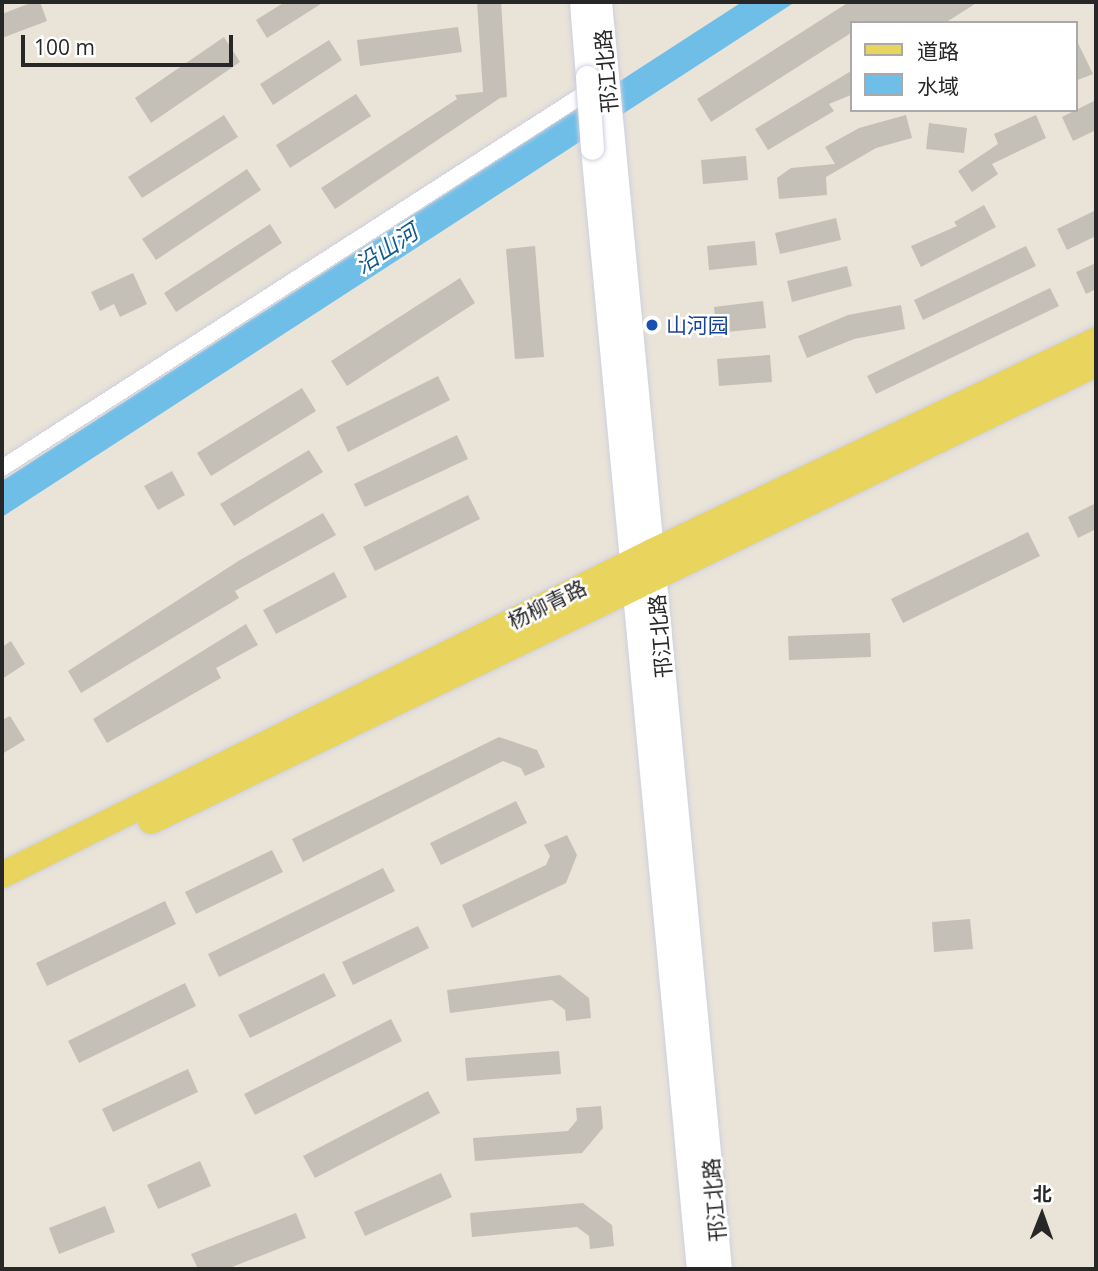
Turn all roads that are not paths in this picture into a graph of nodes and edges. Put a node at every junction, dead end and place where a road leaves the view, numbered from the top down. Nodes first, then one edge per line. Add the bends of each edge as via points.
1 (581, 2) edge
2 (600, 2) edge
3 (599, 74) junction
4 (1096, 340) edge
5 (1096, 364) edge
6 (2, 468) edge
7 (643, 569) junction
8 (2, 875) edge
9 (2, 894) edge
10 (698, 1269) edge
11 (720, 1269) edge

1 - 3 main road, 邗江北路
2 - 3 main road, 邗江北路
3 - 6 street
3 - 7 main road, 邗江北路, bridge
4 - 7 main road, 杨柳青路
5 - 7 main road, 杨柳青路
7 - 8 main road, 杨柳青路
7 - 9 main road, 杨柳青路
7 - 10 main road, 邗江北路
7 - 11 main road, 邗江北路

